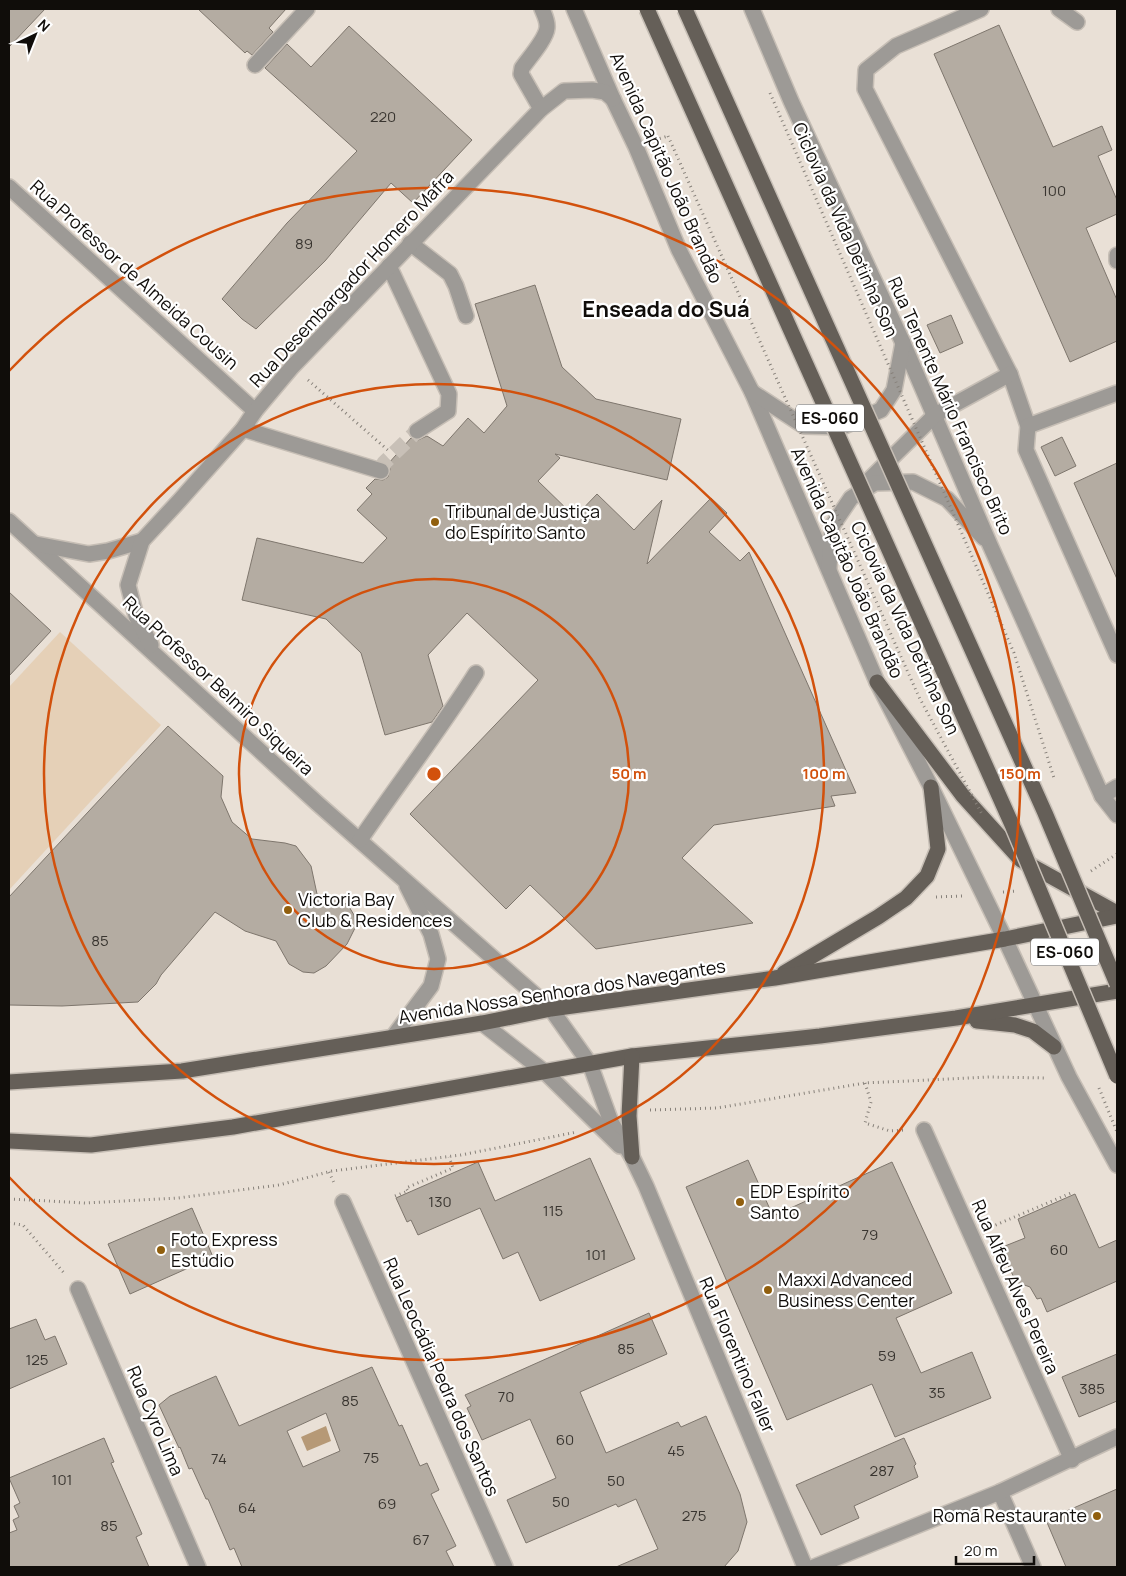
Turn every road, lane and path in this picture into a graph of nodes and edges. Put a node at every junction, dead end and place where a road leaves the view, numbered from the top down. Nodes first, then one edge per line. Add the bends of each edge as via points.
1 (307, 9) edge
2 (542, 9) edge
3 (574, 9) edge
4 (647, 9) edge
5 (685, 9) edge
6 (752, 9) edge
7 (981, 9) edge
8 (1059, 9) edge
9 (1077, 22) dead end
10 (255, 65) dead end
11 (770, 93) dead end
12 (613, 99) junction
13 (541, 108) junction
14 (668, 136) dead end
15 (9, 187) edge
16 (410, 243) junction
17 (1117, 256) edge
18 (1117, 261) edge
19 (389, 266) junction
20 (466, 316) dead end
21 (903, 343) junction
22 (292, 367) junction
23 (1010, 374) junction
24 (752, 392) junction
25 (1117, 393) edge
26 (255, 411) junction
27 (935, 415) junction
28 (1028, 426) junction
29 (243, 429) junction
30 (418, 431) tunnel mouth
31 (393, 454) dead end
32 (381, 472) dead end
33 (851, 498) junction
34 (11, 527) edge
35 (142, 541) junction
36 (34, 544) junction
37 (990, 545) junction
38 (829, 571) junction
39 (156, 654) junction
40 (1117, 655) edge
41 (476, 672) dead end
42 (877, 682) junction
43 (1057, 786) dead end
44 (931, 787) junction
45 (1117, 788) edge
46 (1102, 796) junction
47 (1117, 815) edge
48 (984, 819) dead end
49 (360, 840) junction
50 (1088, 865) dead end
51 (1092, 874) dead end
52 (402, 878) junction
53 (1016, 890) dead end
54 (1020, 899) dead end
55 (1117, 915) edge
56 (1005, 939) junction
57 (775, 978) junction
58 (1117, 984) edge
59 (1117, 991) edge
60 (1036, 1006) junction
61 (551, 1010) junction
62 (956, 1018) junction
63 (482, 1023) junction
64 (393, 1036) junction
65 (1054, 1047) junction
66 (632, 1056) junction
67 (590, 1064) junction
68 (546, 1073) junction
69 (1068, 1077) junction
70 (1112, 1081) edge
71 (9, 1082) edge
72 (865, 1083) junction
73 (1099, 1087) dead end
74 (629, 1116) junction
75 (597, 1125) junction
76 (924, 1130) joint
77 (1117, 1132) edge
78 (9, 1141) edge
79 (449, 1156) junction
80 (632, 1157) junction
81 (1117, 1165) edge
82 (1071, 1193) dead end
83 (396, 1196) dead end
84 (9, 1199) edge
85 (343, 1202) dead end
86 (9, 1223) edge
87 (971, 1235) junction
88 (78, 1289) joint
89 (1117, 1437) edge
90 (1072, 1460) junction
91 (1000, 1492) junction
92 (198, 1567) edge
93 (505, 1567) edge
94 (805, 1567) edge
95 (814, 1567) edge
96 (1033, 1567) edge

1 - 10 street
2 - 13 street via 547,27 545,36 521,74
3 - 12 street, Avenida Capitão João Brandão
4 - 70 main road, ES-060, bridge via 1013,827
5 - 58 main road, ES-060, bridge via 1045,812
6 - 21 street, Rua Tenente Mário Francisco Brito
7 - 23 street via 896,46 866,70 865,89
8 - 9 street
11 - 43 path, Ciclovia da Vida Detinha Son, bridge via 1014,654
12 - 13 street, Rua Desembargador Homero Mafra via 605,92 564,91
12 - 24 street, Avenida Capitão João Brandão via 679,250
13 - 16 street, Rua Desembargador Homero Mafra
14 - 48 path, Ciclovia da Vida Detinha Son, bridge via 919,697
15 - 26 street, Rua Professor de Almeida Cousin
16 - 19 street, Rua Desembargador Homero Mafra
16 - 20 street via 450,274
17 - 18 street
19 - 22 street, Rua Desembargador Homero Mafra
19 - 30 street via 449,394 448,411
21 - 24 street via 894,390 881,410 842,427 804,426
21 - 27 street, Rua Tenente Mário Francisco Brito
22 - 26 street, Rua Desembargador Homero Mafra
22 - 31 path
23 - 27 street
23 - 28 street
24 - 38 street, Avenida Capitão João Brandão
25 - 28 street
26 - 29 street, Rua Desembargador Homero Mafra
27 - 33 street
27 - 37 street, Rua Tenente Mário Francisco Brito
28 - 40 street via 1026,450
29 - 32 street
29 - 35 street, Rua Desembargador Homero Mafra
33 - 37 street via 875,483 913,482 947,499
33 - 38 street via 832,526
34 - 36 street, Rua Professor Belmiro Siqueira
35 - 36 street via 89,554
35 - 39 street, Rua Desembargador Homero Mafra via 128,585 136,616
36 - 39 street, Rua Professor Belmiro Siqueira
37 - 46 street, Rua Tenente Mário Francisco Brito
38 - 42 street, Avenida Capitão João Brandão
39 - 49 street, Rua Professor Belmiro Siqueira
41 - 49 street via 451,713 382,795
42 - 44 street, Avenida Capitão João Brandão
42 - 55 main road via 963,796 1021,860
44 - 56 street, Avenida Capitão João Brandão
44 - 57 main road via 938,849 927,876 906,898 878,918
45 - 46 street
46 - 47 street, Rua Tenente Mário Francisco Brito
49 - 52 street, Rua Professor Belmiro Siqueira
50 - 51 path
52 - 61 street, Rua Professor Belmiro Siqueira
52 - 64 street, Rua Professor Belmiro Siqueira via 431,934 438,959 431,986
53 - 54 path
55 - 56 main road, Avenida Nossa Senhora dos Navegantes
56 - 57 main road, Avenida Nossa Senhora dos Navegantes
56 - 60 street, Avenida Capitão João Brandão
57 - 61 main road, Avenida Nossa Senhora dos Navegantes
59 - 60 main road
60 - 62 main road
60 - 65 street, Avenida Capitão João Brandão
61 - 63 main road, Avenida Nossa Senhora dos Navegantes
61 - 67 street, Rua Florentino Faller
62 - 65 main road via 1016,1024 1033,1031
62 - 66 main road
63 - 64 main road, Avenida Nossa Senhora dos Navegantes
63 - 68 street, Rua Florentino Faller
64 - 71 main road, Avenida Nossa Senhora dos Navegantes via 182,1071
65 - 69 street, Avenida Capitão João Brandão
66 - 67 main road
66 - 74 main road
67 - 68 main road
67 - 80 street, Rua Florentino Faller via 611,1122
68 - 75 street, Rua Florentino Faller
68 - 78 main road via 232,1127 91,1145
69 - 70 path
69 - 72 path
69 - 81 street, Avenida Capitão João Brandão
72 - 74 path via 717,1108 650,1110
72 - 76 path via 871,1102 865,1123 890,1131
73 - 77 path, bridge
74 - 80 main road
75 - 79 path via 576,1133
75 - 80 street, Rua Florentino Faller
76 - 87 street, Rua Alfeu Alves Pereira
79 - 83 path via 453,1168 406,1188 408,1191
79 - 84 path via 332,1171 279,1185 178,1198 86,1203
80 - 94 street, Rua Florentino Faller
82 - 87 path
85 - 93 street, Rua Leocádia Pedra dos Santos
86 - 88 path via 22,1225
87 - 90 street, Rua Alfeu Alves Pereira
88 - 92 street, Rua Cyro Lima
89 - 90 street
90 - 91 street
91 - 95 street
91 - 96 street

